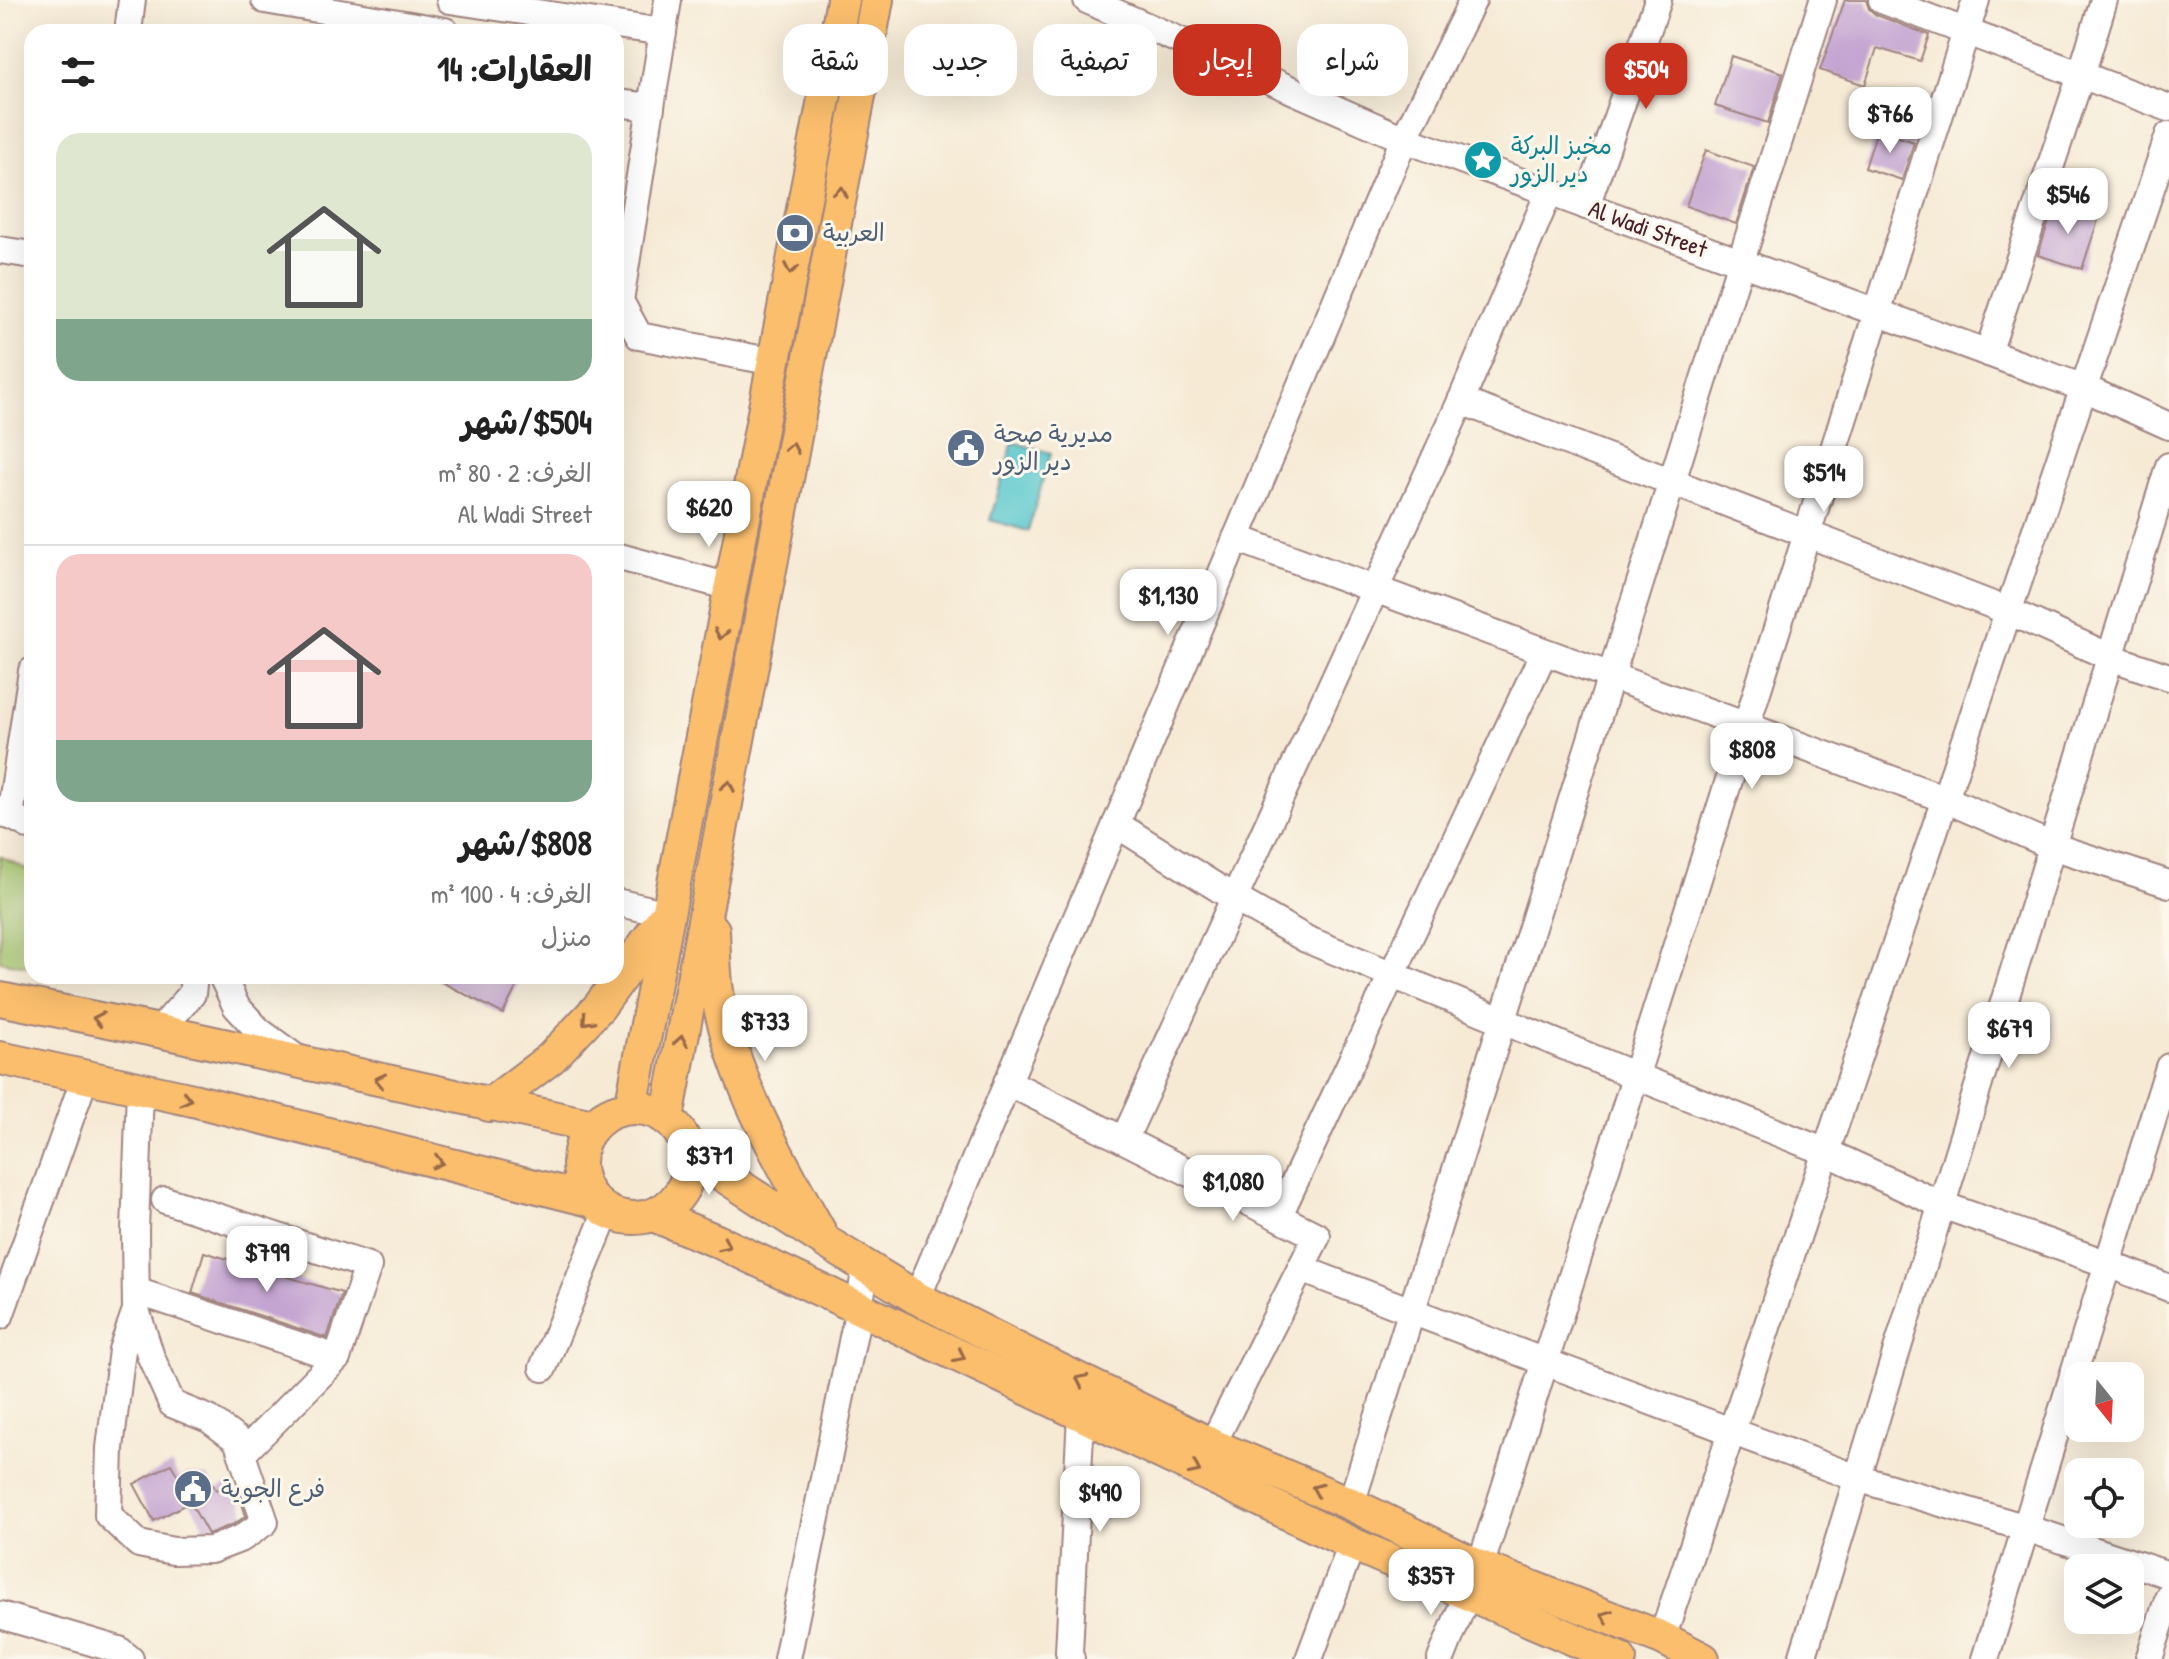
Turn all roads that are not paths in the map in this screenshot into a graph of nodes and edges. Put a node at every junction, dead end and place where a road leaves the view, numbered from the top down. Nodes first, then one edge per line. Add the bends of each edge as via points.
1 (132, 0) edge
2 (265, 0) edge
3 (450, 0) edge
4 (668, 0) edge
5 (843, 0) edge
6 (877, 0) edge
7 (1087, 0) edge
8 (1473, 0) edge
9 (1658, 0) edge
10 (1823, 0) edge
11 (1882, 0) edge
12 (1976, 0) edge
13 (2104, 0) edge
14 (534, 23) edge
15 (129, 24) edge
16 (404, 24) edge
17 (446, 24) edge
18 (624, 29) edge
19 (663, 32) junction
20 (1966, 33) junction
21 (2081, 75) junction
22 (624, 104) edge
23 (651, 107) junction
24 (2169, 108) edge
25 (2169, 135) edge
26 (1404, 139) junction
27 (1549, 192) junction
28 (1586, 206) junction
29 (624, 229) edge
30 (0, 250) edge
31 (24, 254) edge
32 (1740, 262) junction
33 (624, 308) edge
34 (1877, 313) junction
35 (1988, 353) junction
36 (774, 362) junction
37 (2084, 388) junction
38 (1461, 401) junction
39 (2169, 426) edge
40 (2169, 466) edge
41 (1671, 482) junction
42 (1807, 534) junction
43 (1236, 538) junction
44 (624, 558) edge
45 (730, 587) junction
46 (1375, 589) junction
47 (2008, 611) junction
48 (1544, 652) junction
49 (2110, 657) junction
50 (1610, 676) junction
51 (2169, 677) edge
52 (1746, 727) junction
53 (24, 736) edge
54 (1945, 799) junction
55 (14, 818) edge
56 (1116, 824) junction
57 (2052, 846) junction
58 (710, 882) junction
59 (2169, 884) edge
60 (1234, 898) junction
61 (624, 904) edge
62 (668, 914) junction
63 (624, 973) edge
64 (1392, 975) junction
65 (193, 984) edge
66 (226, 984) edge
67 (616, 984) edge
68 (0, 999) edge
69 (1502, 1021) junction
70 (159, 1031) junction
71 (0, 1058) edge
72 (302, 1062) junction
73 (2169, 1067) edge
74 (1636, 1076) junction
75 (85, 1077) junction
76 (1007, 1082) junction
77 (140, 1089) junction
78 (489, 1105) junction
79 (631, 1108) junction
80 (667, 1118) junction
81 (593, 1126) junction
82 (1124, 1140) junction
83 (686, 1144) junction
84 (1826, 1152) junction
85 (165, 1200) dead end
86 (1942, 1205) junction
87 (600, 1206) junction
88 (653, 1215) junction
89 (1278, 1217) junction
90 (826, 1242) junction
91 (2108, 1264) junction
92 (866, 1266) junction
93 (1301, 1269) junction
94 (2169, 1288) edge
95 (917, 1298) junction
96 (136, 1300) junction
97 (859, 1308) junction
98 (1411, 1311) junction
99 (0, 1316) edge
100 (337, 1358) junction
101 (1545, 1362) junction
102 (543, 1368) dead end
103 (1081, 1414) junction
104 (1732, 1431) junction
105 (1212, 1445) junction
106 (242, 1454) junction
107 (1857, 1478) junction
108 (1351, 1504) junction
109 (2026, 1528) junction
110 (1352, 1544) junction
111 (2169, 1575) edge
112 (1474, 1580) junction
113 (2169, 1596) edge
114 (0, 1615) edge
115 (1662, 1638) junction
116 (130, 1659) edge
117 (787, 1659) edge
118 (1071, 1659) edge
119 (1309, 1659) edge
120 (1441, 1659) edge
121 (1620, 1659) edge
122 (1703, 1659) edge
123 (1802, 1659) edge
124 (1985, 1659) edge
125 (2149, 1659) edge

1 - 15 street
2 - 16 street
3 - 14 street
3 - 17 street
4 - 19 street
5 -> 36 main road
58 -> 6 main road
7 - 26 street, Al Wadi Street
8 - 26 street
9 - 28 street
10 - 32 street
11 - 20 street
12 - 20 street
13 - 21 street
18 - 19 street
19 - 23 street
20 - 21 street
20 - 34 street
21 - 24 street
21 - 35 street
22 - 23 street
23 - 29 street
25 - 37 street
26 - 27 street, Al Wadi Street
26 - 43 street
27 - 28 street, Al Wadi Street
27 - 38 street
28 - 32 street, Al Wadi Street
30 - 31 street
32 - 34 street, Al Wadi Street
32 - 41 street
33 - 36 street via 639,336
34 - 35 street, Al Wadi Street
34 - 42 street
35 - 37 street, Al Wadi Street
36 - 45 main road
37 - 39 street, Al Wadi Street
37 - 47 street
38 - 41 street
38 - 46 street
40 - 49 street
41 - 42 street
41 - 50 street
42 - 47 street
42 - 52 street
43 - 46 street
43 - 56 street
44 - 45 street
45 -> 62 main road
46 - 48 street
46 - 60 street
47 - 49 street
47 - 54 street
48 - 50 street
48 - 64 street
49 - 51 street
49 - 57 street
50 - 52 street
50 - 69 street
52 - 54 street
52 - 74 street
53 - 55 street
54 - 57 street
54 - 84 street
56 - 60 street
56 - 76 street
57 - 59 street
57 - 86 street
80 -> 58 main road
58 - 90 main road via 717,995 735,1063 763,1130
60 - 64 street via 1306,939
60 - 82 street
61 - 62 street
62 -> 63 main road
62 - 79 main road
64 - 69 street
64 - 89 street
65 - 70 street via 192,994
66 - 72 street via 236,1006 259,1031
67 -> 78 main road via 551,1058
70 -> 68 main road
69 - 74 street
69 - 98 street
70 - 72 main road
71 - 75 main road
78 -> 72 main road
73 - 91 street
74 - 84 street
74 - 101 street
75 - 77 main road
75 - 99 street
76 - 82 street
76 - 95 street
77 -> 87 main road
77 - 96 street
78 - 81 main road
79 - 80 main road
79 - 81 main road
80 - 83 main road
81 - 87 main road via 579,1156 579,1172
82 - 89 street
83 - 88 main road via 687,1178 680,1194
83 - 90 main road via 724,1176
84 - 86 street
84 - 104 street
85 - 100 street via 368,1266
86 - 91 street
86 - 107 street
87 - 88 main road via 622,1217
87 - 102 street
88 -> 97 main road
89 - 93 street via 1317,1236
90 - 92 main road
91 - 94 street
91 - 109 street
92 - 95 main road
92 - 97 street
93 - 98 street
93 - 105 street
105 -> 95 main road
96 - 100 street
96 - 106 street via 151,1357 172,1404 209,1419 237,1440
96 - 106 street via 122,1350 108,1515 139,1544 173,1551 211,1550 242,1538 265,1522
97 -> 103 main road
97 - 117 street
98 - 101 street
98 - 108 street
100 - 106 street
101 - 104 street
101 - 112 street
103 -> 110 main road
103 - 118 street
104 - 107 street
104 - 115 street
108 -> 105 main road
107 - 109 street
107 - 123 street
108 - 112 main road
109 - 111 street
109 - 124 street
110 - 112 main road
110 - 119 street
115 -> 112 main road
112 - 120 street
112 - 121 main road
113 - 125 street
114 - 116 street via 119,1650
115 - 122 main road

